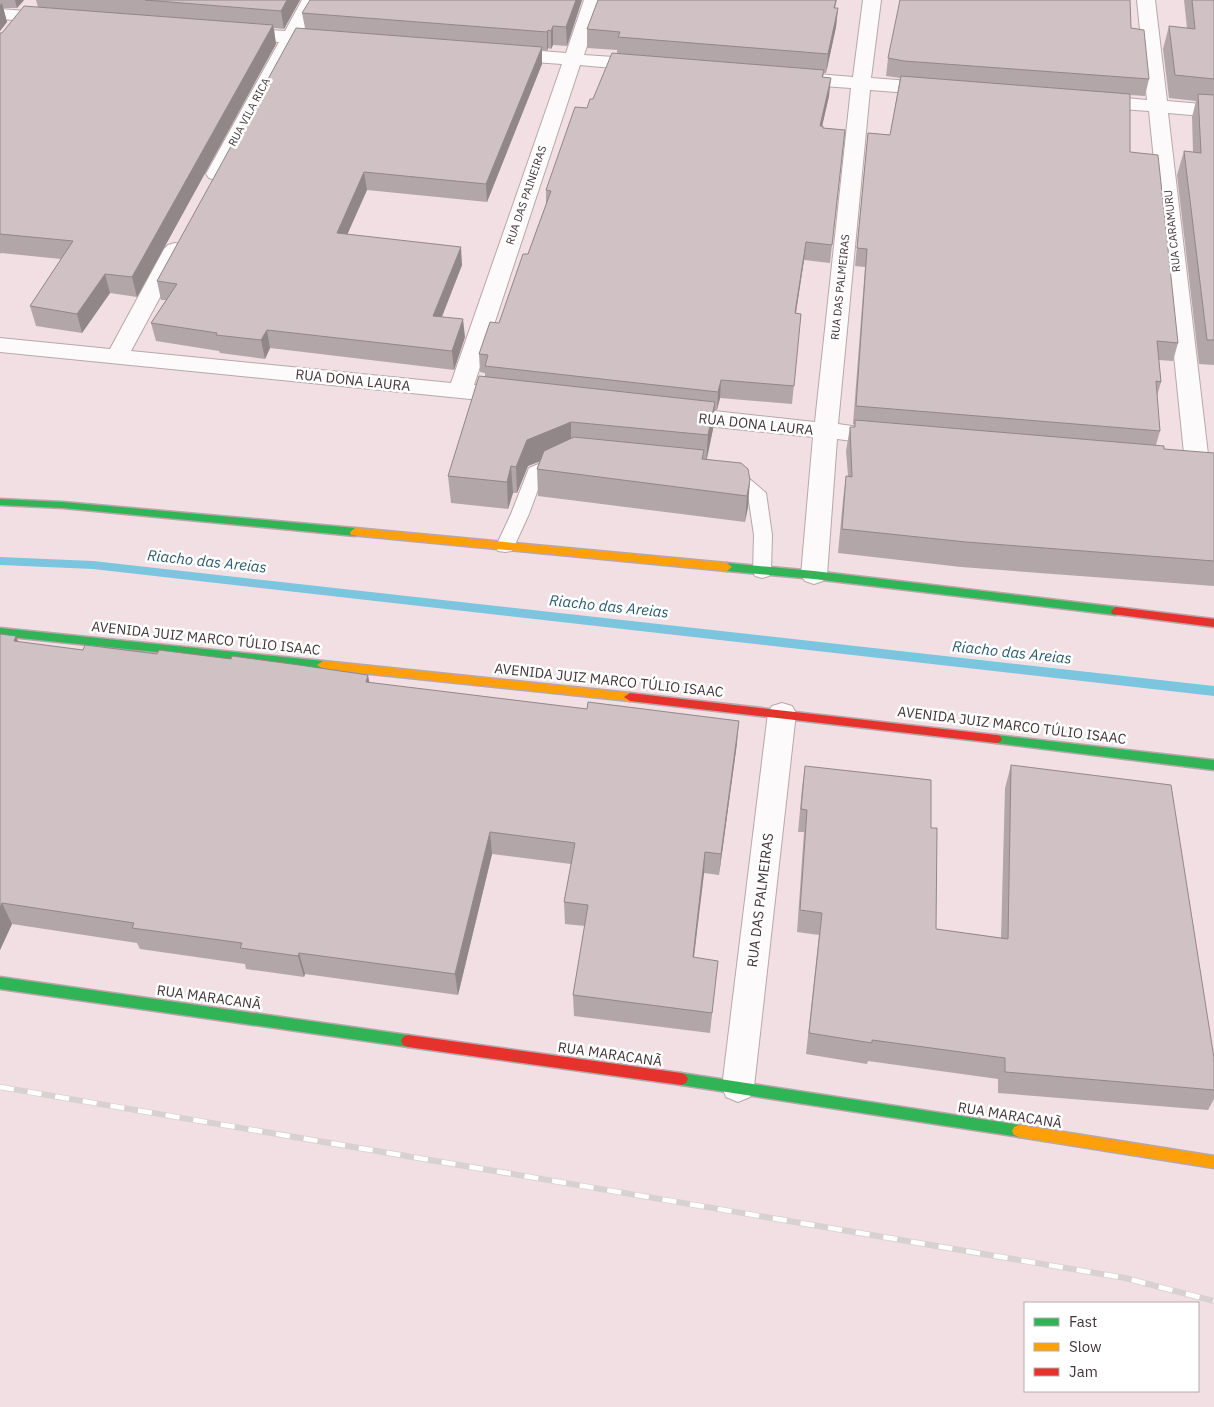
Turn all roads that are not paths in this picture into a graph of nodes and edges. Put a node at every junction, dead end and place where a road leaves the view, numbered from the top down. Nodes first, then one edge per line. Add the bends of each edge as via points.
1 (35, 0) edge
2 (311, 0) edge
3 (594, 0) edge
4 (872, 0) edge
5 (1146, 0) edge
6 (0, 14) edge
7 (23, 16) junction
8 (72, 20) edge
9 (11, 31) edge
10 (220, 32) edge
11 (290, 37) junction
12 (348, 42) edge
13 (485, 53) edge
14 (573, 60) junction
15 (662, 67) edge
16 (772, 76) edge
17 (861, 83) junction
18 (951, 90) edge
19 (1079, 100) edge
20 (1159, 106) junction
21 (1214, 111) edge
22 (205, 193) edge
23 (182, 236) edge
24 (0, 344) edge
25 (116, 357) junction
26 (460, 391) junction
27 (529, 398) edge
28 (657, 413) edge
29 (825, 432) junction
30 (903, 438) edge
31 (581, 457) edge
32 (1196, 463) edge
33 (712, 471) edge
34 (0, 502) edge
35 (505, 546) junction
36 (762, 571) junction
37 (814, 575) junction
38 (1214, 623) edge
39 (0, 632) edge
40 (782, 713) junction
41 (1214, 765) edge
42 (0, 983) edge
43 (738, 1088) junction
44 (1214, 1162) edge

1 - 7 street
2 - 11 street, RUA VILA RICA
3 - 14 street, RUA DAS PAINEIRAS
4 - 17 street, RUA DAS PALMEIRAS
5 - 20 street, RUA CARAMURU
6 - 7 street
7 - 8 street
7 - 9 street
10 - 11 street
11 - 12 street
11 - 22 street, RUA VILA RICA
13 - 14 street
14 - 15 street
14 - 26 street, RUA DAS PAINEIRAS
16 - 17 street
17 - 18 street
17 - 29 street, RUA DAS PALMEIRAS
19 - 20 street
20 - 21 street
20 - 32 street, RUA CARAMURU
23 - 25 street
24 - 25 street, RUA DONA LAURA
25 - 26 street, RUA DONA LAURA
26 - 27 street, RUA DONA LAURA
28 - 29 street, RUA DONA LAURA
29 - 30 street, RUA DONA LAURA
29 - 37 street, RUA DAS PALMEIRAS
31 - 35 lane via 572,456 535,472
33 - 36 lane via 731,472 757,492 763,535
34 - 35 main road
35 - 36 main road
36 - 37 main road
37 - 38 main road
39 - 40 main road, AVENIDA JUIZ MARCO TÚLIO ISAAC
40 - 41 main road, AVENIDA JUIZ MARCO TÚLIO ISAAC
40 - 43 street, RUA DAS PALMEIRAS
42 - 43 main road, RUA MARACANÃ
43 - 44 main road, RUA MARACANÃ

